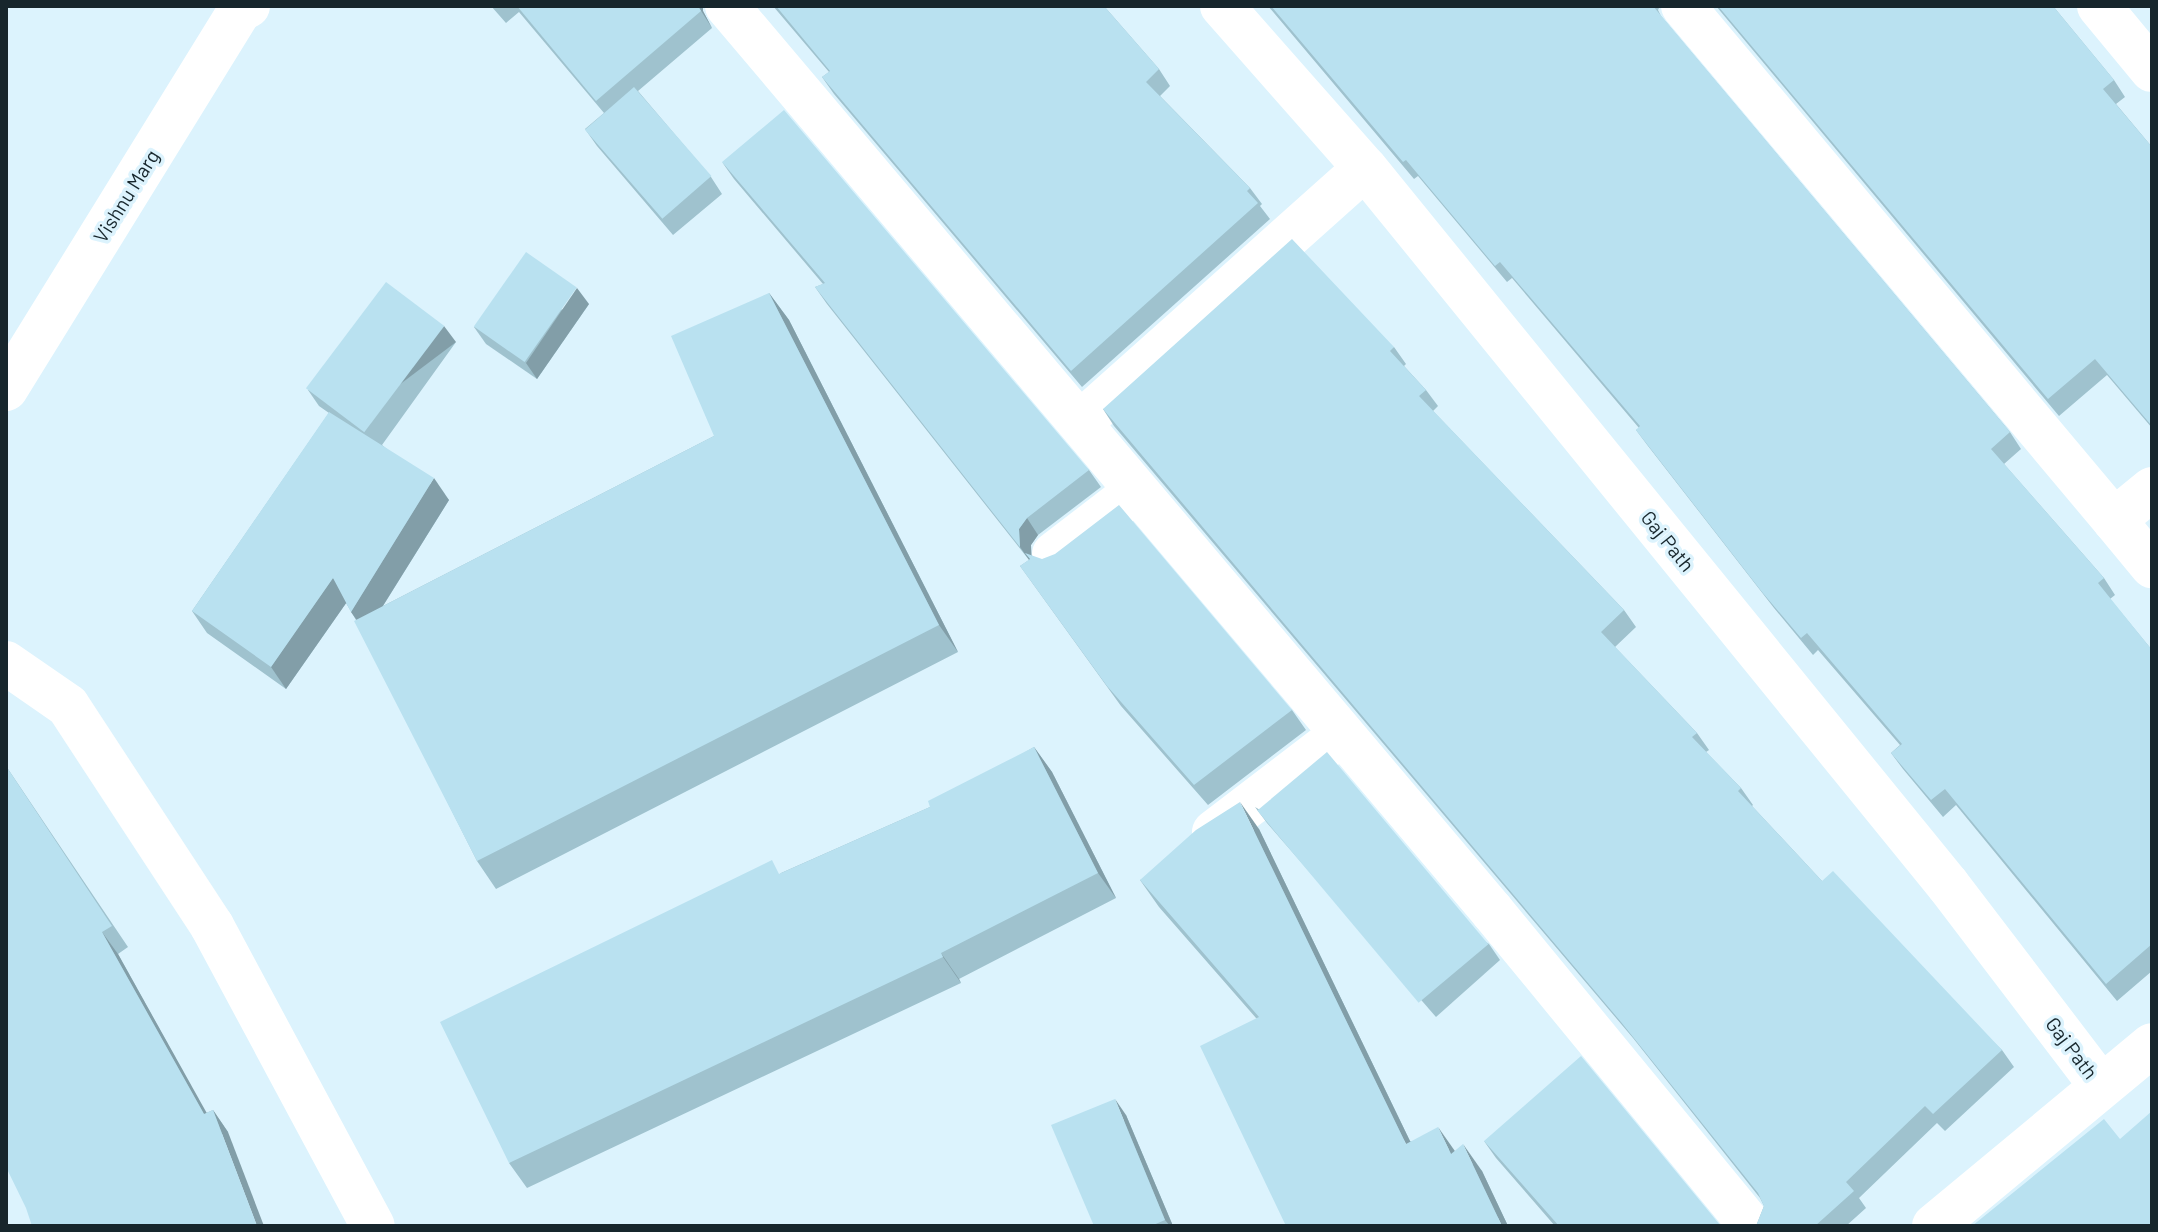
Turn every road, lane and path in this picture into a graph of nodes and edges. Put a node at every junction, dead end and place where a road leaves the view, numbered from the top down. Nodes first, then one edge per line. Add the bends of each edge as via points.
1 (248, 6) edge
2 (727, 6) edge
3 (1222, 6) edge
4 (1683, 6) edge
5 (2099, 6) edge
6 (2152, 70) edge
7 (1365, 168) junction
8 (6, 389) edge
9 (1080, 423) junction
10 (2152, 489) edge
11 (1136, 491) junction
12 (2114, 520) junction
13 (1054, 554) edge
14 (2152, 566) edge
15 (6, 663) edge
16 (1341, 735) junction
17 (1214, 832) edge
18 (2152, 1045) edge
19 (2101, 1086) junction
20 (373, 1226) edge
21 (1751, 1226) edge
22 (1934, 1226) edge

1 - 8 street, Vishnu Marg via 240,10
2 - 9 street
3 - 7 street, Gaj Path
4 - 12 street
5 - 6 street
7 - 9 street
7 - 19 street, Gaj Path via 1948,885
9 - 11 street
10 - 12 street
11 - 13 street
11 - 16 street
12 - 14 street
15 - 20 street via 68,706 212,926
16 - 17 street
16 - 21 street
18 - 19 street
19 - 22 street

